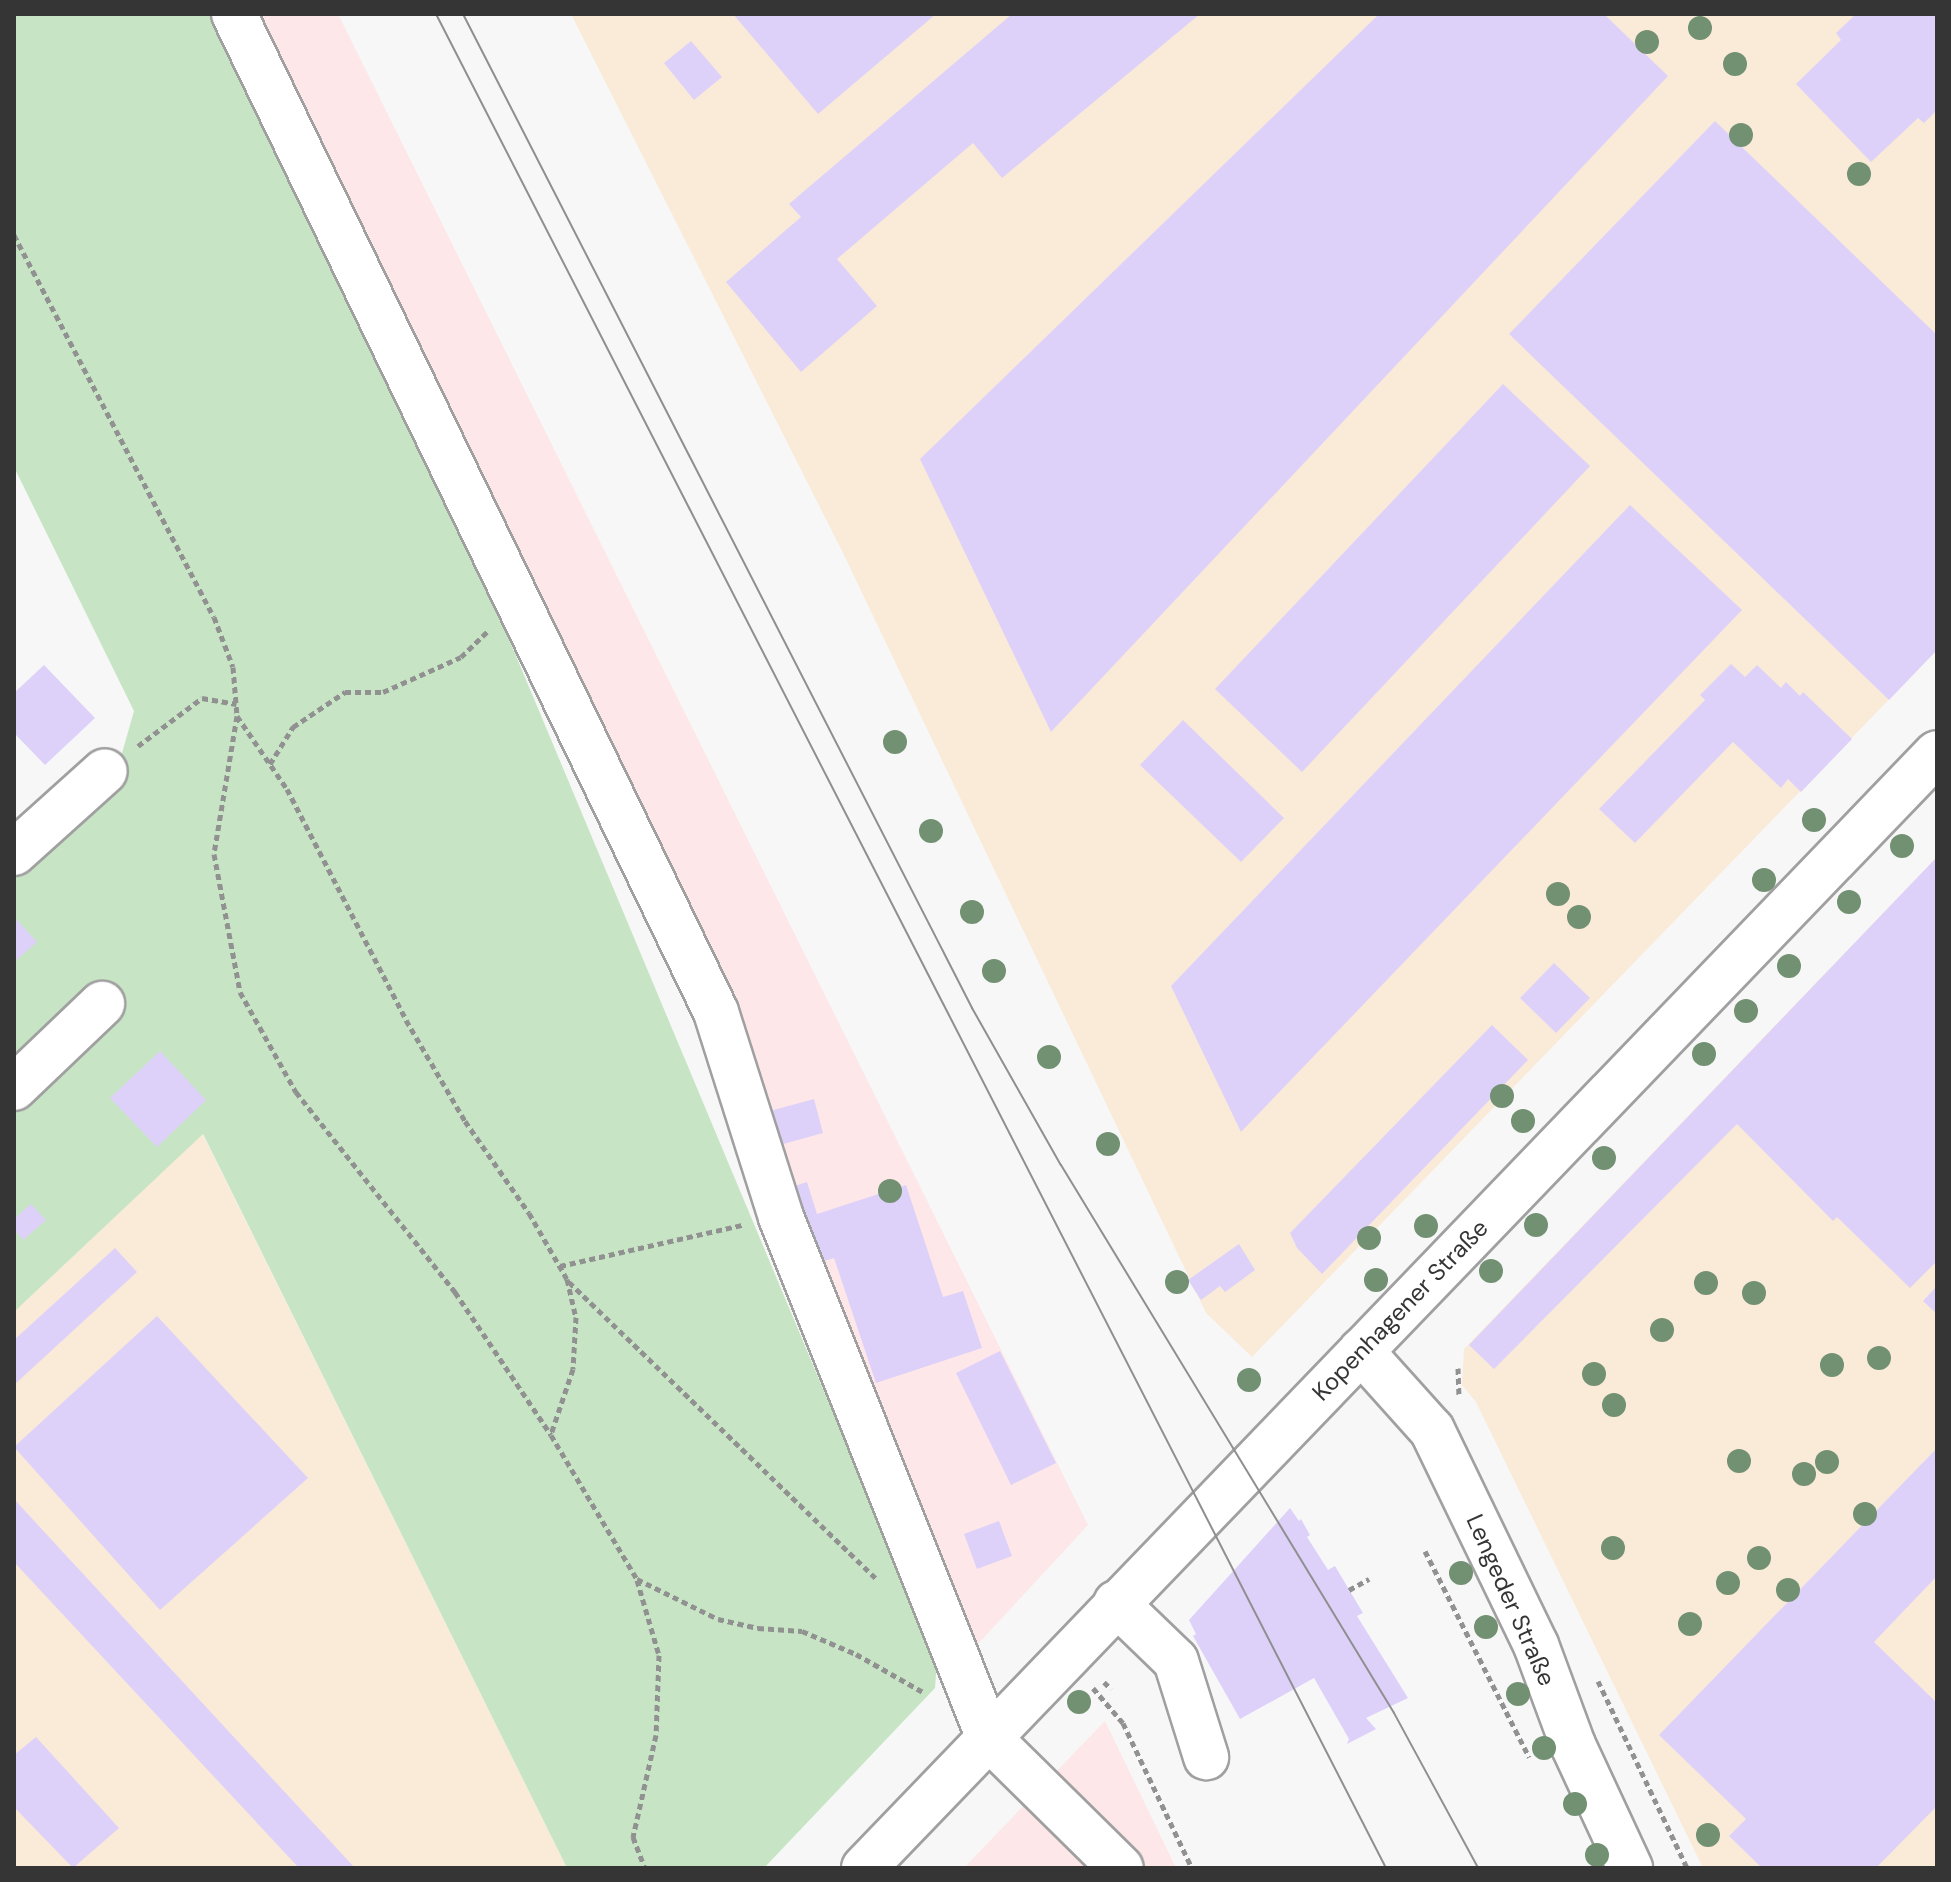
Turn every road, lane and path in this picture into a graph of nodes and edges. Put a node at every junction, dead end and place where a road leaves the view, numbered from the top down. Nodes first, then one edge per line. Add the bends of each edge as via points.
1 (234, 14) edge
2 (14, 235) edge
3 (528, 617) junction
4 (236, 704) junction
5 (237, 716) junction
6 (1937, 753) edge
7 (270, 764) junction
8 (105, 771) joint
9 (14, 853) edge
10 (102, 1004) dead end
11 (14, 1088) edge
12 (781, 1217) junction
13 (560, 1266) junction
14 (568, 1281) junction
15 (1361, 1351) junction
16 (551, 1435) junction
17 (1425, 1551) dead end
18 (637, 1579) junction
19 (1369, 1579) dead end
20 (883, 1585) dead end
21 (1349, 1590) dead end
22 (1116, 1603) junction
23 (1063, 1660) junction
24 (1104, 1682) dead end
25 (1111, 1689) dead end
26 (930, 1697) dead end
27 (989, 1738) junction
28 (1206, 1757) dead end
29 (1536, 1771) dead end
30 (645, 1868) edge
31 (864, 1868) edge
32 (1121, 1868) edge
33 (1192, 1868) edge
34 (1630, 1868) edge

1 - 3 main road
2 - 4 path via 214,617 233,667
3 - 7 path via 485,632 461,657 383,692 345,692 293,727
3 - 12 main road via 716,1012
4 - 5 path
4 - 8 path via 202,698
5 - 7 path
5 - 16 path via 214,854 240,992 296,1092 455,1292
6 - 15 main road, Kopenhagener Straße
7 - 13 path via 413,1033
8 - 9 main road
10 - 11 main road
12 - 13 path
12 - 27 main road
13 - 14 path
14 - 16 path via 576,1317 573,1369
14 - 20 path
15 - 22 main road, Kopenhagener Straße
15 - 34 main road, Lengeder Straße via 1432,1430 1536,1645 1573,1745
16 - 18 path
17 - 29 path
18 - 26 path via 718,1619 802,1631 868,1660
18 - 30 path via 659,1655 656,1735 633,1837
19 - 21 path
22 - 23 main road, Kopenhagener Straße
22 - 28 main road via 1176,1661
23 - 27 main road, Kopenhagener Straße
23 - 33 path via 1123,1723
24 - 25 path
27 - 31 main road, Kopenhagener Straße
27 - 32 main road

